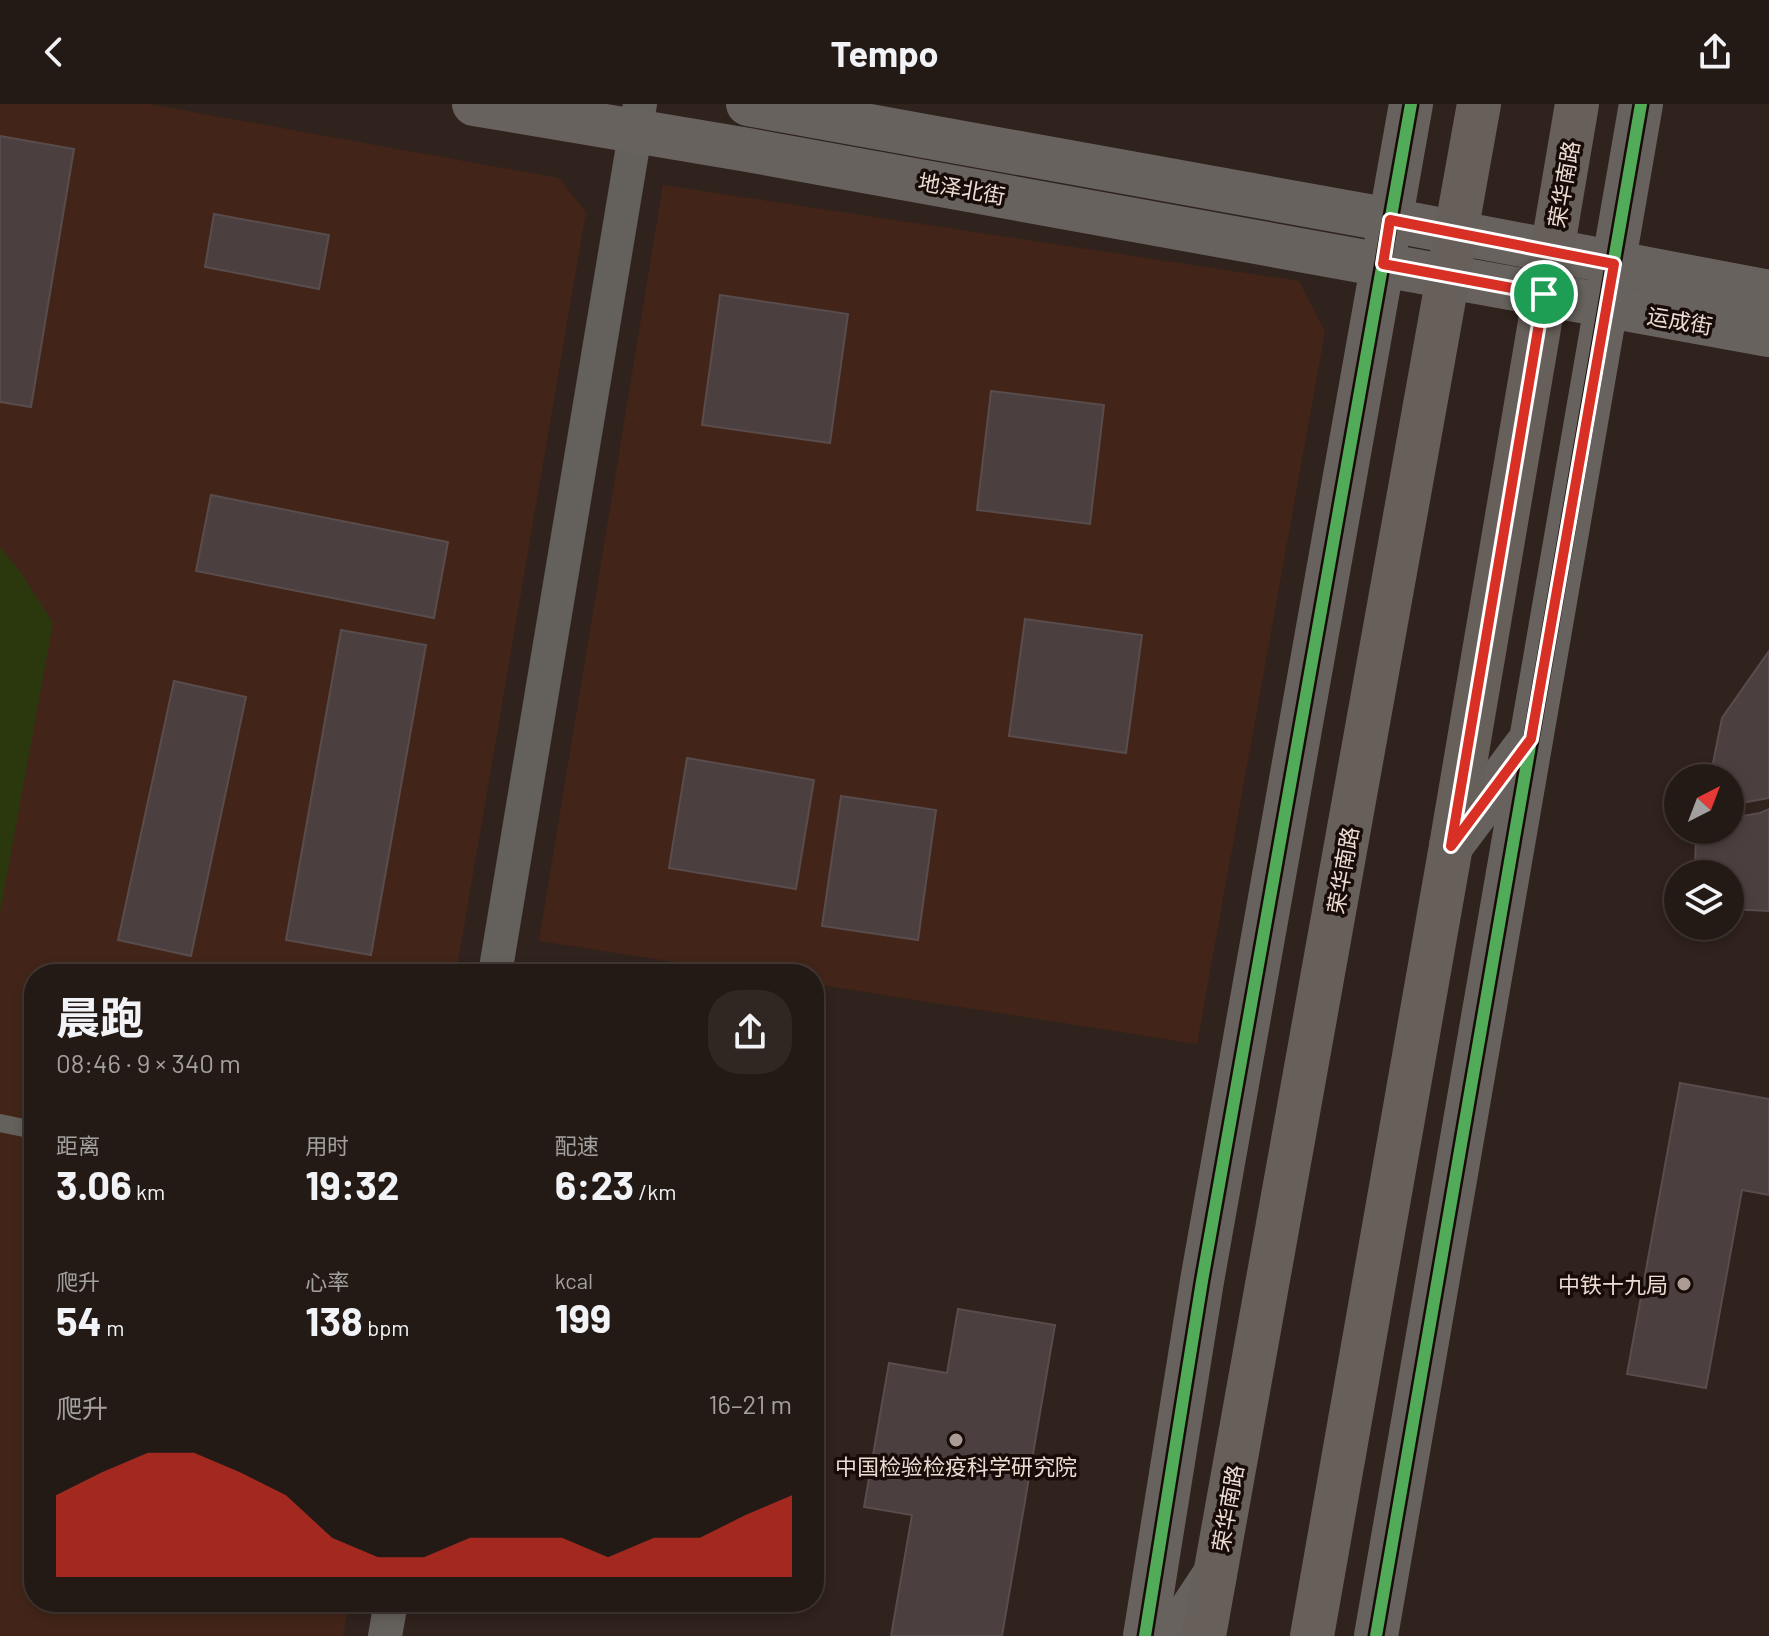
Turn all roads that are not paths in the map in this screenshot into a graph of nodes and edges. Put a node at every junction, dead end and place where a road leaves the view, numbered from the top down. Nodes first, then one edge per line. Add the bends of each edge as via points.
1 (474, 104) edge
2 (748, 104) edge
3 (1411, 104) edge
4 (1479, 104) edge
5 (1577, 104) edge
6 (1641, 104) edge
7 (855, 113) edge
8 (638, 117) edge
9 (1390, 220) junction
10 (1457, 234) junction
11 (1551, 251) junction
12 (1383, 264) junction
13 (1614, 264) junction
14 (1449, 277) junction
15 (1769, 292) edge
16 (1544, 294) junction
17 (1606, 307) junction
18 (1769, 335) edge
19 (1531, 739) junction
20 (1451, 846) junction
21 (497, 964) edge
22 (0, 1123) edge
23 (24, 1128) edge
24 (1215, 1574) junction
25 (389, 1612) edge
26 (385, 1636) edge
27 (1145, 1636) edge
28 (1174, 1636) edge
29 (1204, 1636) edge
30 (1312, 1636) edge
31 (1376, 1636) edge

1 - 8 street, 地泽北街
2 - 7 street, 地泽北街
3 - 9 street
4 - 10 main road, 荣华南路
5 - 11 main road, 荣华南路
6 - 13 street
7 - 9 street, 地泽北街
8 - 12 street, 地泽北街
8 - 21 street
9 - 10 street, 地泽北街
9 - 12 street
10 - 11 street, 运成街
10 - 14 main road, 荣华南路
11 - 13 street, 运成街
11 - 16 main road, 荣华南路
12 - 14 street, 地泽北街
12 - 27 street via 1202,1281
13 - 15 street, 运成街
13 - 17 street
14 - 16 street, 运成街
14 - 24 main road, 荣华南路
16 - 17 street, 运成街
16 - 20 main road, 荣华南路
17 - 18 street, 运成街
17 - 19 street
19 - 20 street
19 - 31 street
20 - 30 main road, 荣华南路
22 - 23 lane
24 - 28 street
24 - 29 main road, 荣华南路
25 - 26 street

